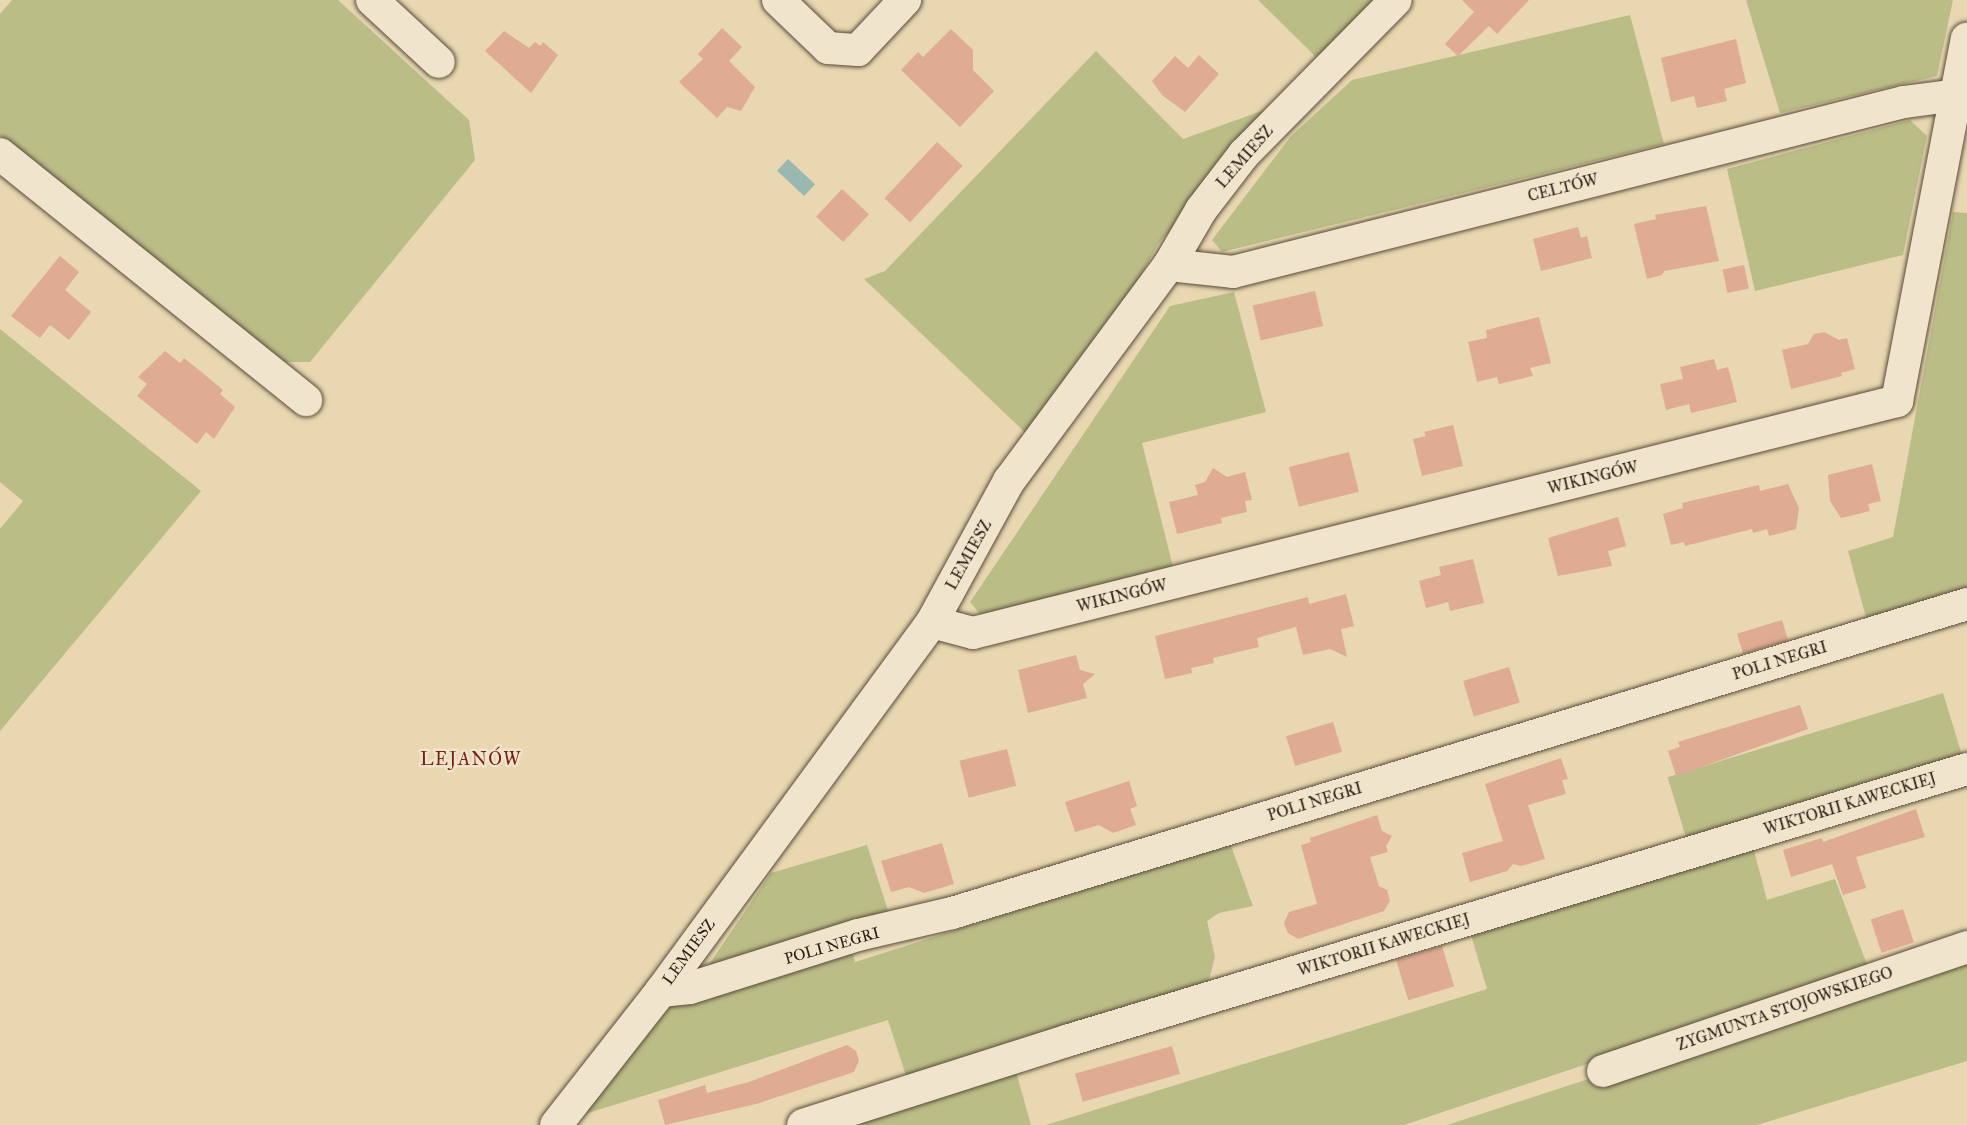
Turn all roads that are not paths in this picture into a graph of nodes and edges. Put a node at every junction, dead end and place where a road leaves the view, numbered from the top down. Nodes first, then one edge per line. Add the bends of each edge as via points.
1 (372, 0) edge
2 (778, 0) edge
3 (905, 0) edge
4 (1396, 0) edge
5 (1967, 39) edge
6 (439, 62) dead end
7 (1958, 95) junction
8 (0, 154) edge
9 (1169, 266) junction
10 (306, 400) dead end
11 (1967, 604) edge
12 (932, 622) junction
13 (1967, 769) edge
14 (1967, 947) edge
15 (661, 991) junction
16 (1603, 1071) dead end
17 (556, 1125) edge
18 (803, 1125) edge

1 - 6 street
2 - 3 street via 828,48 858,50
4 - 9 street, LEMIESZ via 1244,154 1202,210
5 - 7 street, WIKINGÓW
7 - 9 street, CELTÓW via 1904,102 1233,272
7 - 12 street, WIKINGÓW via 1897,401 973,633
8 - 10 street
9 - 12 street, LEMIESZ via 1009,481
11 - 15 street, POLI NEGRI via 952,913 858,935 690,988
12 - 15 street, LEMIESZ
13 - 18 street, WIKTORII KAWECKIEJ via 1066,1041
14 - 16 street, ZYGMUNTA STOJOWSKIEGO
15 - 17 street, LEMIESZ

